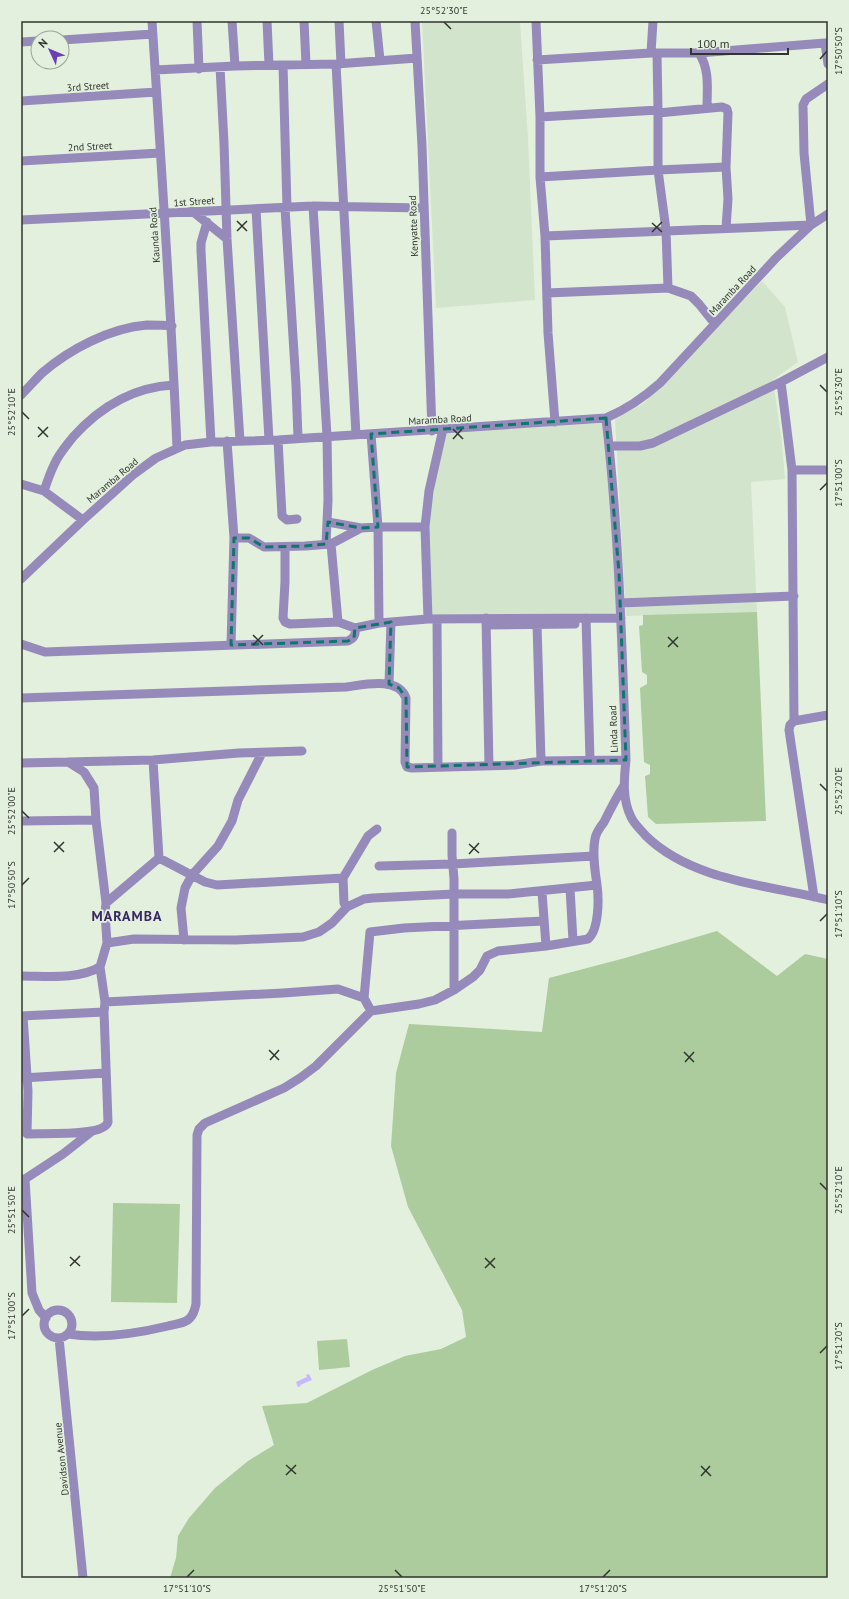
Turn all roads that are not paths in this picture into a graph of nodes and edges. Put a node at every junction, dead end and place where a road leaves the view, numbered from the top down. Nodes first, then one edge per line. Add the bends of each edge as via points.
1 (152, 21) edge
2 (197, 21) edge
3 (232, 21) edge
4 (267, 21) edge
5 (304, 21) edge
6 (339, 21) edge
7 (376, 21) edge
8 (415, 21) edge
9 (536, 21) edge
10 (653, 21) edge
11 (153, 34) junction
12 (70, 39) edge
13 (654, 53) junction
14 (699, 53) junction
15 (417, 58) junction
16 (380, 60) junction
17 (537, 60) junction
18 (306, 64) junction
19 (339, 64) junction
20 (828, 64) edge
21 (269, 65) junction
22 (283, 65) junction
23 (235, 66) junction
24 (220, 67) junction
25 (199, 69) junction
26 (155, 70) junction
27 (828, 84) edge
28 (156, 92) junction
29 (21, 101) edge
30 (707, 108) junction
31 (658, 111) junction
32 (540, 117) junction
33 (160, 153) junction
34 (21, 162) edge
35 (726, 167) junction
36 (658, 170) junction
37 (540, 177) junction
38 (313, 206) junction
39 (344, 207) junction
40 (286, 208) junction
41 (423, 208) junction
42 (256, 209) junction
43 (226, 210) junction
44 (192, 211) junction
45 (163, 214) junction
46 (828, 214) edge
47 (21, 220) edge
48 (207, 222) junction
49 (811, 224) junction
50 (726, 228) junction
51 (666, 230) junction
52 (545, 236) junction
53 (226, 239) junction
54 (668, 288) junction
55 (547, 293) junction
56 (715, 324) junction
57 (172, 326) junction
58 (828, 357) edge
59 (781, 382) junction
60 (174, 386) junction
61 (21, 395) edge
62 (606, 418) junction
63 (555, 422) junction
64 (443, 429) junction
65 (432, 431) junction
66 (371, 434) junction
67 (356, 435) junction
68 (327, 436) junction
69 (298, 438) junction
70 (240, 440) junction
71 (274, 440) junction
72 (227, 441) junction
73 (211, 442) junction
74 (609, 446) junction
75 (177, 448) junction
76 (792, 470) junction
77 (828, 470) edge
78 (21, 484) edge
79 (44, 491) junction
80 (297, 519) dead end
81 (83, 520) junction
82 (328, 522) junction
83 (378, 527) junction
84 (425, 527) junction
85 (361, 528) junction
86 (234, 538) junction
87 (328, 544) junction
88 (285, 548) junction
89 (21, 579) edge
90 (794, 596) junction
91 (620, 603) junction
92 (586, 618) junction
93 (621, 618) junction
94 (433, 619) junction
95 (486, 621) junction
96 (338, 622) junction
97 (391, 622) junction
98 (379, 623) junction
99 (537, 624) junction
100 (575, 624) dead end
101 (355, 628) junction
102 (21, 644) edge
103 (231, 644) junction
104 (388, 684) junction
105 (21, 698) edge
106 (828, 715) edge
107 (794, 721) junction
108 (302, 751) dead end
109 (262, 753) junction
110 (153, 760) junction
111 (590, 760) junction
112 (626, 760) junction
113 (541, 761) junction
114 (68, 762) junction
115 (21, 763) edge
116 (438, 766) junction
117 (489, 766) junction
118 (623, 786) junction
119 (96, 820) junction
120 (21, 822) edge
121 (377, 829) dead end
122 (452, 832) dead end
123 (594, 856) junction
124 (159, 858) junction
125 (454, 864) junction
126 (379, 866) dead end
127 (192, 875) junction
128 (343, 878) junction
129 (597, 885) junction
130 (570, 888) junction
131 (542, 892) junction
132 (454, 894) junction
133 (814, 897) junction
134 (828, 900) edge
135 (106, 904) junction
136 (346, 907) junction
137 (544, 921) junction
138 (455, 925) junction
139 (184, 940) junction
140 (573, 941) junction
141 (107, 943) junction
142 (546, 946) junction
143 (100, 967) junction
144 (21, 976) edge
145 (454, 990) junction
146 (364, 998) junction
147 (105, 1002) junction
148 (371, 1011) junction
149 (104, 1012) junction
150 (22, 1016) edge
151 (106, 1073) junction
152 (24, 1078) edge
153 (91, 1132) junction
154 (23, 1179) edge
155 (25, 1232) edge
156 (46, 1318) junction
157 (68, 1334) junction
158 (59, 1338) junction
159 (83, 1578) edge

1 - 11 street, Kaunda Road
2 - 25 street
3 - 23 street
4 - 21 street
5 - 18 street
6 - 19 street
7 - 16 street
8 - 15 street, Kenyatte Road
9 - 17 street
10 - 13 street
11 - 12 street
11 - 26 street, Kaunda Road
13 - 14 street
13 - 17 street
13 - 31 street
14 - 20 street via 825,43
14 - 30 street via 706,66
15 - 16 street
15 - 41 street, Kenyatte Road
16 - 19 street
17 - 32 street
18 - 19 street
18 - 22 street
19 - 39 street
21 - 22 street
21 - 23 street
22 - 40 street
23 - 24 street
24 - 25 street
24 - 43 street
25 - 26 street
26 - 28 street, Kaunda Road
27 - 49 street via 806,99 803,105 804,153
28 - 29 street, 3rd Street
28 - 33 street, Kaunda Road
30 - 31 street
30 - 35 street via 727,109
31 - 32 street
31 - 36 street
32 - 37 street
33 - 34 street, 2nd Street
33 - 45 street, Kaunda Road
35 - 36 street
35 - 50 street
36 - 37 street
36 - 51 street
37 - 52 street
38 - 39 street, 1st Street
38 - 40 street, 1st Street
38 - 68 street
39 - 41 street, 1st Street
39 - 67 street
40 - 42 street, 1st Street
40 - 69 street
41 - 65 street, Kenyatte Road
42 - 43 street, 1st Street
42 - 71 street
43 - 44 street, 1st Street
43 - 53 street
44 - 45 street, 1st Street
44 - 48 street
45 - 47 street, 1st Street
45 - 57 street, Kaunda Road
46 - 49 street, Maramba Road
48 - 53 street
48 - 73 street via 200,243
49 - 50 street
49 - 56 street, Maramba Road
50 - 51 street
51 - 52 street
51 - 54 street
52 - 55 street
53 - 70 street
54 - 55 street
54 - 56 street via 691,296
55 - 63 street
56 - 62 street, Maramba Road via 644,397
57 - 60 street, Kaunda Road
57 - 61 street via 148,325 96,340 56,362
58 - 59 street
59 - 74 street via 653,443 640,446
59 - 76 street
60 - 75 street, Kaunda Road
60 - 79 street via 158,386 130,394 99,412 64,448 54,464
62 - 63 street, Maramba Road
62 - 74 street, Linda Road
63 - 64 street, Maramba Road
64 - 65 street, Maramba Road
64 - 84 street via 429,491
65 - 66 street, Maramba Road
66 - 67 street, Maramba Road
66 - 83 street
67 - 68 street, Maramba Road
68 - 69 street, Maramba Road
68 - 82 street
69 - 71 street, Maramba Road
70 - 71 street, Maramba Road
70 - 72 street, Maramba Road
71 - 80 street via 282,516 287,520
72 - 73 street, Maramba Road
72 - 86 street
73 - 75 street, Maramba Road
74 - 91 street, Linda Road
75 - 81 street, Maramba Road via 156,458 134,474
76 - 77 street
76 - 90 street
78 - 79 street
79 - 81 street
81 - 89 street, Maramba Road
82 - 85 street
82 - 87 street
83 - 84 street
83 - 85 street
83 - 98 street
84 - 94 street
85 - 87 street
86 - 88 street via 249,538 264,547
86 - 103 street
87 - 88 street
87 - 96 street
88 - 96 street via 285,622
90 - 91 street
90 - 107 street
91 - 93 street, Linda Road
92 - 93 street
92 - 95 street
92 - 111 street
93 - 112 street, Linda Road
94 - 95 street
94 - 97 street
94 - 116 street
95 - 99 street
95 - 117 street
96 - 101 street
97 - 98 street
97 - 104 street
98 - 101 street
99 - 100 street
99 - 113 street
101 - 103 street via 354,638 348,641
102 - 103 street via 45,652
104 - 105 street
104 - 116 street via 399,688 406,698 407,767
106 - 107 street
107 - 133 street via 788,730
108 - 109 street
109 - 110 street
109 - 127 street via 218,846
110 - 114 street
110 - 124 street
111 - 112 street
111 - 113 street
112 - 118 street, Linda Road
113 - 117 street
114 - 115 street
114 - 119 street via 84,772 94,788
116 - 117 street
118 - 123 street via 598,830
118 - 133 street, Linda Road via 629,812 636,824 660,849 674,858 709,872
119 - 120 street
119 - 135 street
121 - 128 street via 368,836
122 - 125 street
123 - 125 street
123 - 129 street
124 - 127 street
124 - 135 street
125 - 126 street
125 - 132 street
127 - 128 street via 217,885
127 - 139 street via 185,888 181,908
128 - 136 street
129 - 130 street
129 - 140 street via 598,908 594,932 588,939
130 - 131 street
130 - 140 street
131 - 132 street
131 - 137 street
132 - 136 street via 364,899
132 - 138 street
133 - 134 street, Linda Road
135 - 141 street
136 - 139 street via 320,932 303,937
137 - 138 street
137 - 142 street
138 - 145 street
138 - 146 street via 370,932
139 - 141 street via 134,939
140 - 142 street
141 - 143 street
142 - 145 street via 490,954 480,970
143 - 144 street via 78,975
143 - 147 street
145 - 148 street via 435,1000
146 - 147 street via 338,988 283,994
146 - 148 street
147 - 149 street
148 - 157 street via 316,1066 300,1078 284,1088 205,1123 199,1129 196,1304 190,1318 184,1322 144,1332 106,1336
149 - 150 street
149 - 151 street
150 - 152 street
151 - 152 street
151 - 153 street via 107,1126
152 - 153 street via 28,1106 27,1134
153 - 154 street via 63,1154
154 - 155 street
155 - 156 street via 32,1293 39,1310
156 - 157 street via 55,1310 68,1314 72,1321
156 - 158 street via 47,1331
157 - 158 street
158 - 159 street, Davidson Avenue

